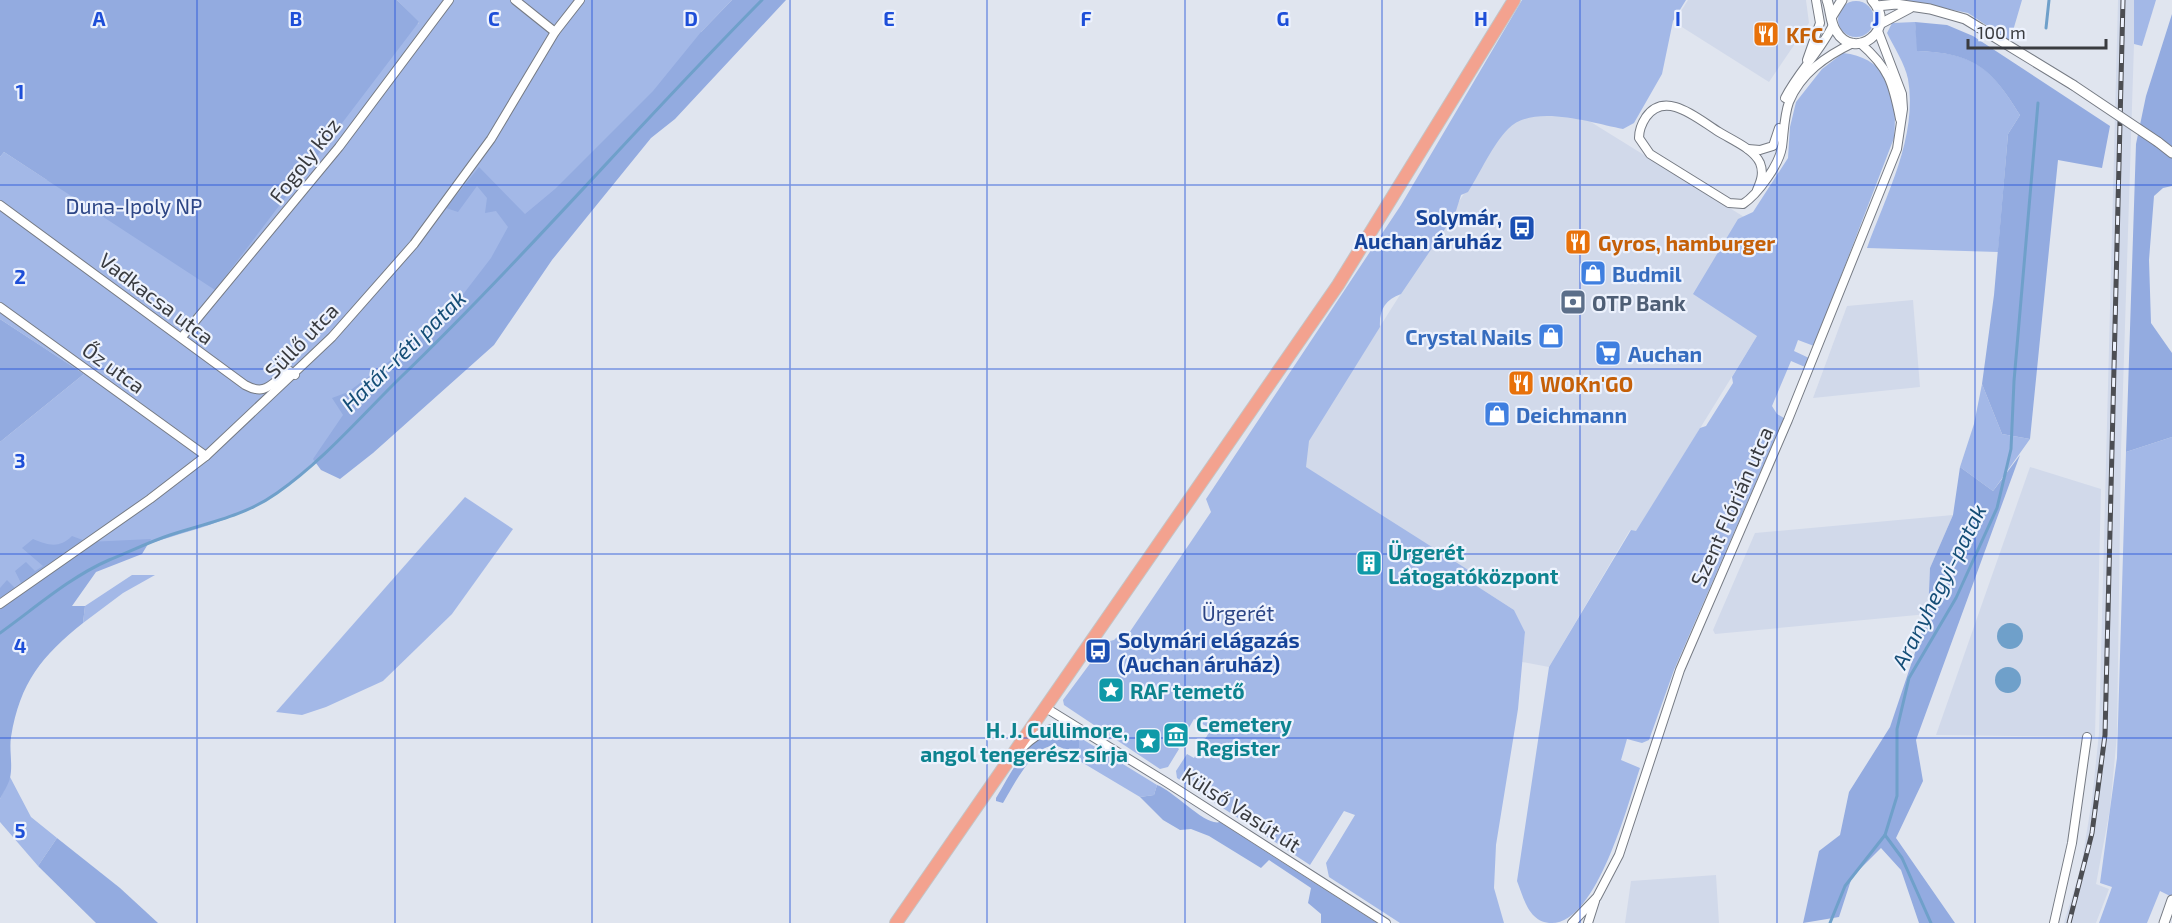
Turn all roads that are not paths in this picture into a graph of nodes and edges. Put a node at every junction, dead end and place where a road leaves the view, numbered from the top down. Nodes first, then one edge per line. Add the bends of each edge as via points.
1 (449, 0) edge
2 (515, 0) edge
3 (580, 0) edge
4 (1514, 0) edge
5 (1816, 0) edge
6 (1827, 0) edge
7 (1842, 0) edge
8 (1874, 3) edge
9 (1910, 8) junction
10 (1833, 21) junction
11 (1879, 27) junction
12 (555, 32) junction
13 (1856, 43) junction
14 (1803, 70) junction
15 (1901, 126) junction
16 (1747, 149) junction
17 (2172, 153) edge
18 (1757, 190) junction
19 (0, 205) edge
20 (0, 307) edge
21 (182, 338) junction
22 (295, 375) junction
23 (206, 456) junction
24 (0, 604) edge
25 (1046, 708) junction
26 (1076, 727) junction
27 (2087, 737) dead end
28 (1011, 759) junction
29 (1595, 899) junction
30 (2172, 900) edge
31 (896, 923) edge
32 (1386, 923) edge
33 (1572, 923) edge
34 (1588, 923) edge
35 (2054, 923) edge
36 (2164, 923) edge

1 - 21 street, Fogoly köz via 339,147
2 - 12 street
3 - 12 street, Süllő utca
4 - 25 main road via 1338,285
5 - 14 street via 1820,13 1818,33
6 - 10 street
7 - 10 street
8 - 9 street
8 - 11 street
9 - 11 street
9 - 17 street, bridge via 1965,19
10 - 13 street via 1841,38
10 - 14 street
11 - 13 street via 1867,41
11 - 15 street, Szent Flórián utca via 1902,94
12 - 22 street, Süllő utca via 491,139 414,244
13 - 15 street, Szent Flórián utca via 1876,57 1888,75
13 - 18 street via 1825,58 1795,89 1780,155
14 - 16 street via 1784,101 1773,146
15 - 29 street, Szent Flórián utca via 1889,172 1816,354 1680,670 1619,855
16 - 18 street via 1757,158 1762,171
16 - 18 street via 1672,105 1649,113 1639,132 1640,144 1650,154 1729,202 1743,204
19 - 21 street, Vadkacsa utca
20 - 23 street, Őz utca
21 - 22 street, Vadkacsa utca via 256,391 290,371
22 - 23 street, Süllő utca
23 - 24 street, Süllő utca
25 - 26 street, Külső Vasút út
25 - 28 main road
26 - 28 street via 1043,730
26 - 32 street, Külső Vasút út
27 - 35 street via 2072,843
28 - 31 main road
29 - 33 street, Szent Flórián utca
29 - 34 street, Szent Flórián utca
30 - 36 street

